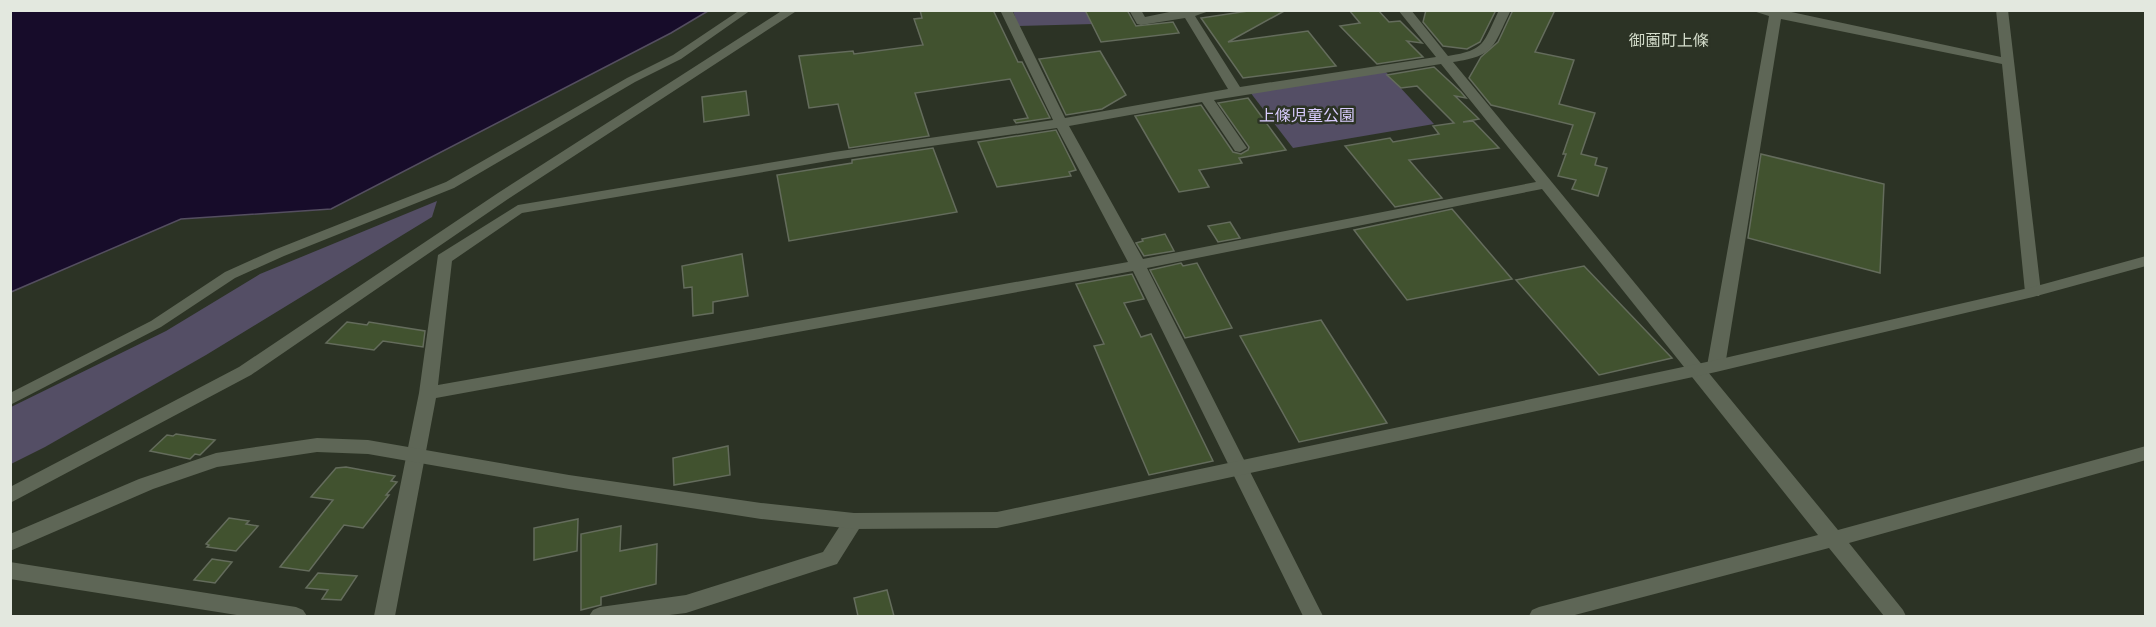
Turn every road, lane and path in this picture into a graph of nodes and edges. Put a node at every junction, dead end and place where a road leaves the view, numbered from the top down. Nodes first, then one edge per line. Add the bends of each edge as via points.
1 (747, 10) edge
2 (792, 10) edge
3 (1006, 10) edge
4 (1135, 10) edge
5 (1206, 10) edge
6 (1404, 10) edge
7 (1505, 10) edge
8 (1756, 10) edge
9 (2002, 10) edge
10 (1186, 12) edge
11 (1776, 13) edge
12 (1444, 60) junction
13 (2009, 62) junction
14 (1236, 92) junction
15 (1205, 97) junction
16 (1060, 123) junction
17 (1240, 148) dead end
18 (1547, 184) junction
19 (2145, 261) edge
20 (1138, 265) junction
21 (2033, 292) junction
22 (1716, 366) junction
23 (1695, 371) junction
24 (428, 393) junction
25 (10, 400) edge
26 (2145, 453) edge
27 (415, 455) junction
28 (1241, 468) junction
29 (10, 496) edge
30 (854, 520) junction
31 (1833, 539) junction
32 (10, 543) edge
33 (10, 570) edge
34 (296, 616) edge
35 (384, 616) edge
36 (600, 616) edge
37 (1313, 616) edge
38 (1539, 616) edge
39 (1896, 616) edge

1 - 25 lane via 676,57 450,185 230,275 156,324
2 - 29 street via 503,196 245,371
3 - 16 street
4 - 10 street via 1141,21
5 - 10 street
6 - 12 street
7 - 12 street via 1486,48 1470,56
8 - 11 street
9 - 13 street
10 - 14 street
11 - 13 street
11 - 22 street
12 - 14 street
12 - 18 street
13 - 21 street
14 - 15 street
15 - 16 street
15 - 17 street
16 - 20 street
16 - 24 street via 518,209 444,259
18 - 20 street
18 - 23 street
19 - 21 street
20 - 24 street
20 - 28 street
21 - 22 street
22 - 23 street
23 - 28 street
23 - 31 street
24 - 27 street
26 - 31 street
27 - 30 street via 738,508
27 - 32 street via 368,447 317,445 216,460 146,484
27 - 35 street
28 - 30 street via 997,520
28 - 37 street
30 - 36 street via 830,558 686,604
31 - 38 street
31 - 39 street
33 - 34 street

